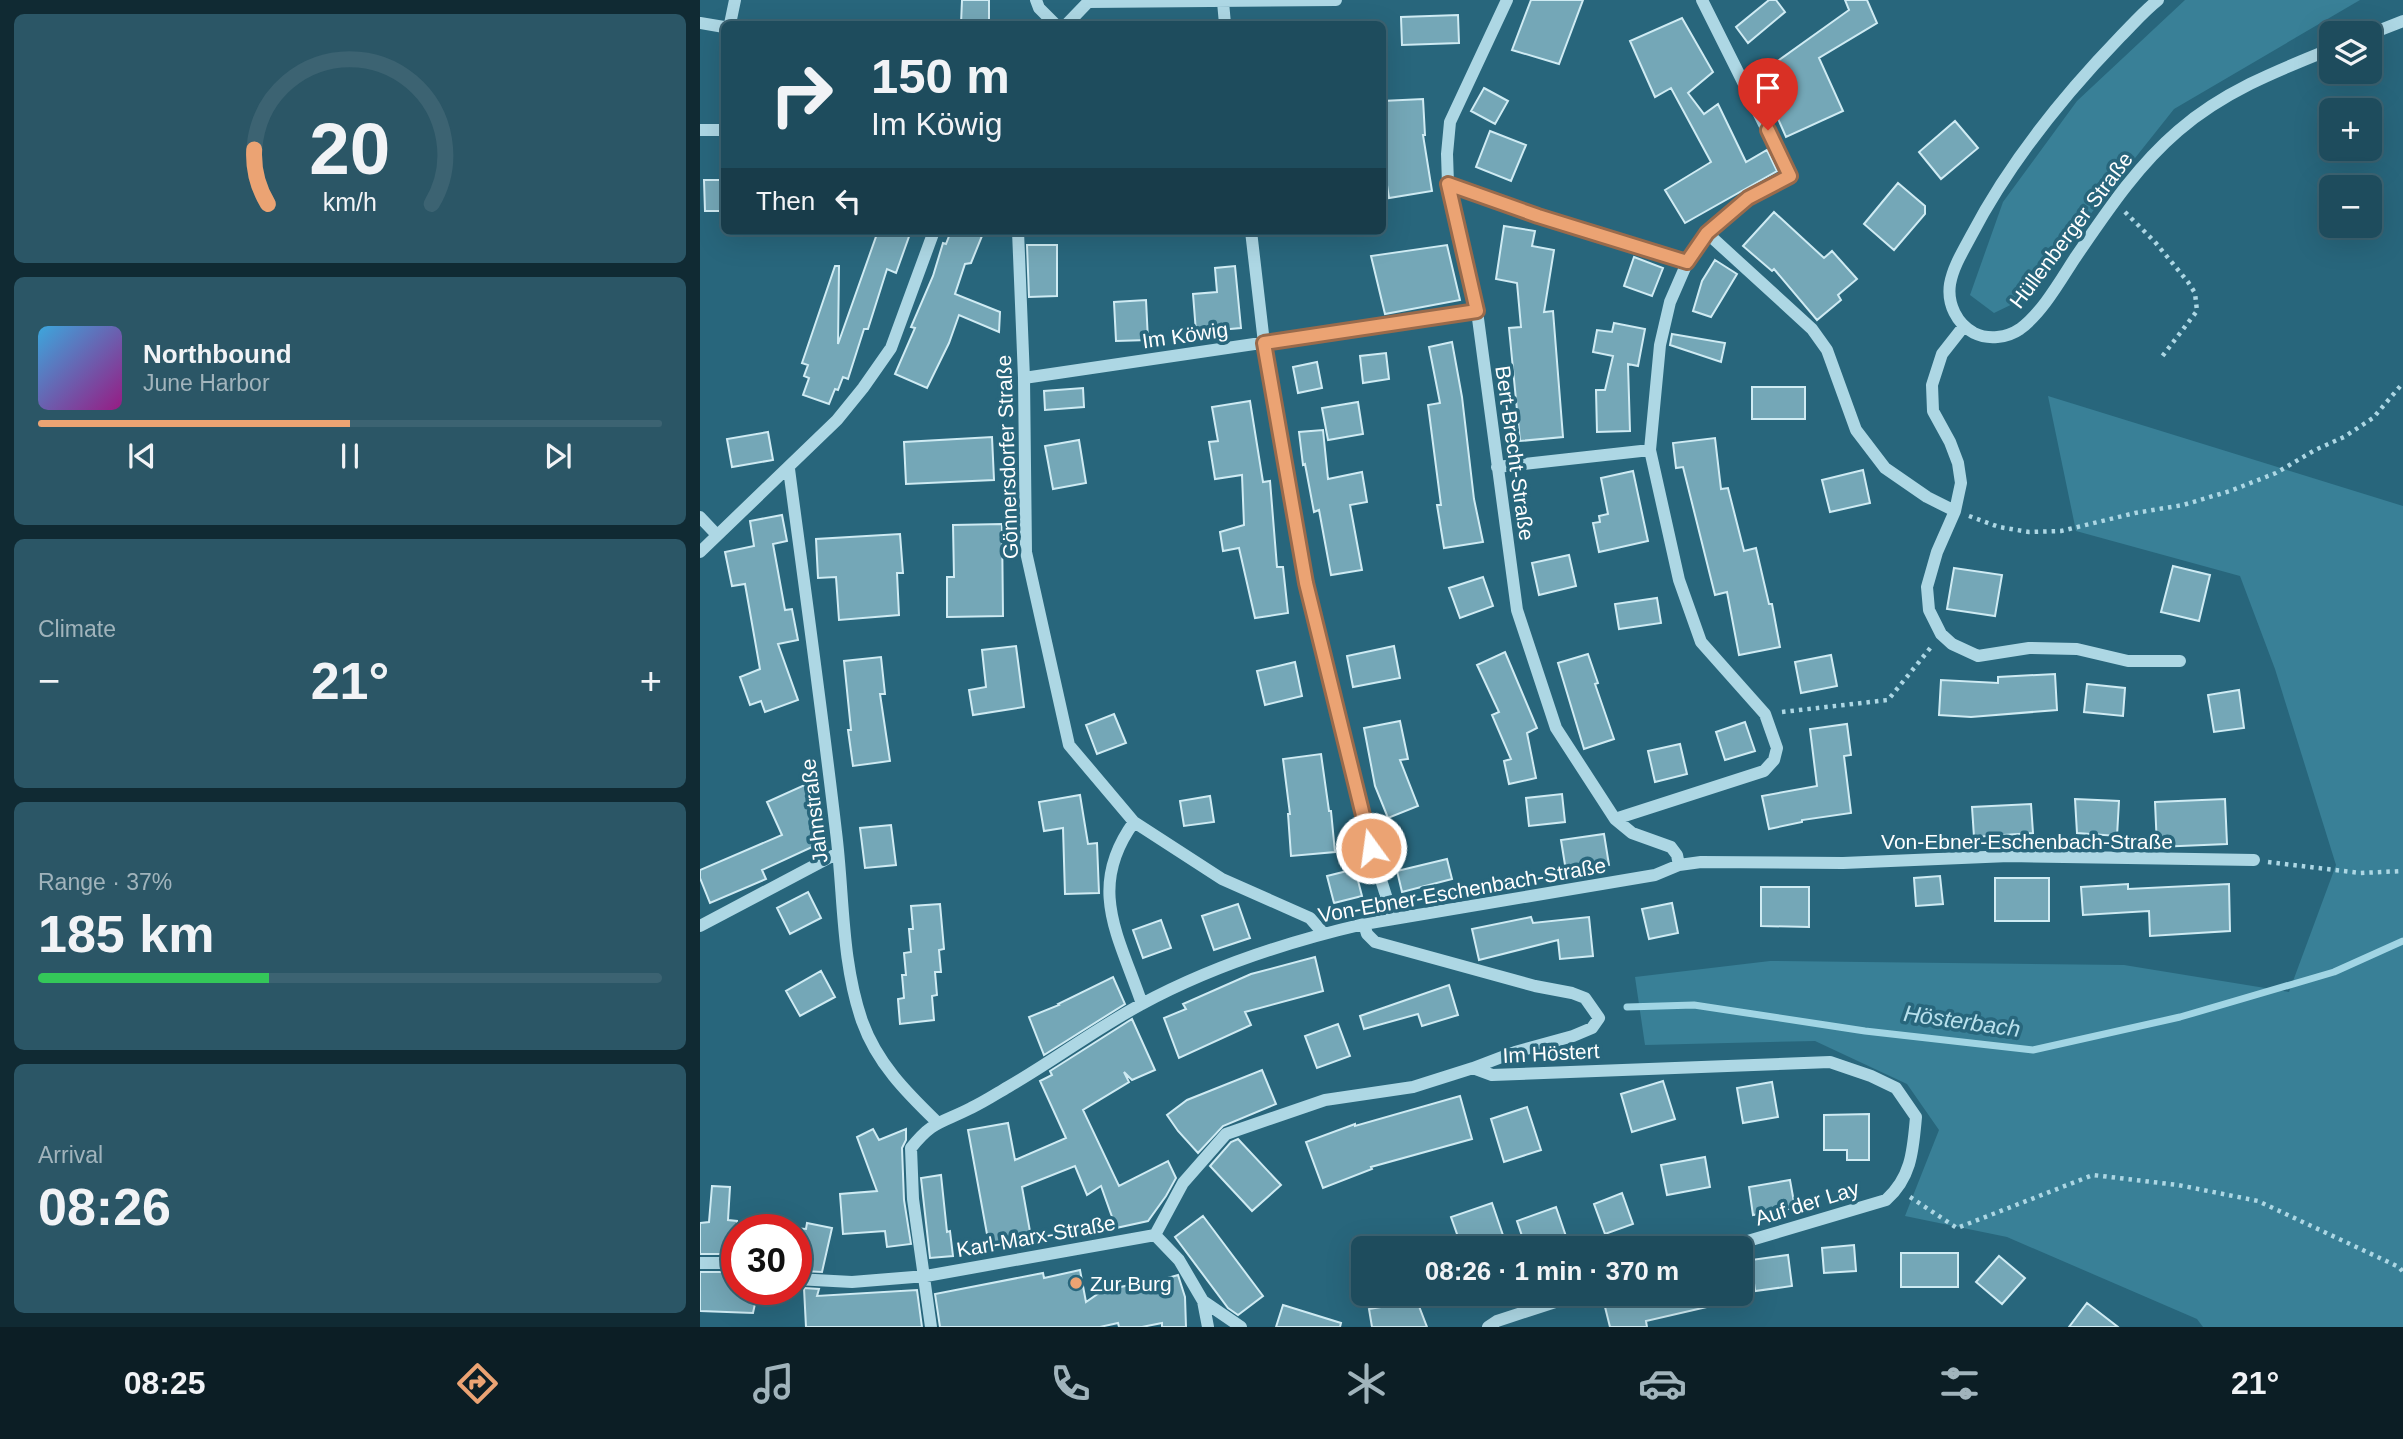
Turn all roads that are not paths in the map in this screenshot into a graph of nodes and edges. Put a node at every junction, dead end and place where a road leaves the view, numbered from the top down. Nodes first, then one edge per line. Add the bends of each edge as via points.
1 (735, 0) edge
2 (1036, 0) edge
3 (1336, 0) edge
4 (1507, 0) edge
5 (1702, 0) edge
6 (2158, 0) edge
7 (1089, 1) edge
8 (1223, 2) junction
9 (731, 21) edge
10 (1052, 21) edge
11 (1070, 21) edge
12 (1225, 21) edge
13 (2403, 21) edge
14 (700, 23) edge
15 (721, 26) edge
16 (2382, 29) edge
17 (2319, 54) edge
18 (721, 130) edge
19 (700, 131) edge
20 (1448, 184) junction
21 (1707, 233) junction
22 (932, 235) edge
23 (1018, 235) edge
24 (1251, 235) edge
25 (1687, 262) junction
26 (1477, 311) junction
27 (1964, 326) junction
28 (1264, 343) junction
29 (1024, 378) junction
30 (1650, 450) junction
31 (1497, 467) junction
32 (789, 469) junction
33 (1955, 511) junction
34 (700, 517) edge
35 (717, 535) junction
36 (700, 552) edge
37 (2180, 661) dead end
38 (1615, 819) junction
39 (1134, 822) junction
40 (838, 853) junction
41 (2254, 860) road end
42 (1679, 865) junction
43 (1393, 918) junction
44 (1364, 924) junction
45 (700, 926) edge
46 (1323, 933) junction
47 (1142, 1003) junction
48 (1473, 1068) junction
49 (937, 1122) junction
50 (1898, 1189) joint
51 (1155, 1235) junction
52 (1753, 1239) edge
53 (700, 1263) edge
54 (721, 1263) edge
55 (926, 1276) junction
56 (812, 1280) edge
57 (1203, 1301) junction
58 (1543, 1306) edge
59 (932, 1327) edge
60 (1208, 1327) edge
61 (1241, 1327) edge
62 (1488, 1327) edge

1 - 9 street
2 - 10 street
3 - 8 street
4 - 20 street, Bert-Brecht-Straße via 1450,122
5 - 21 street via 1790,176 1748,198
6 - 27 street via 2089,69 2037,133 1982,213 1950,284 1951,303
7 - 8 street
7 - 11 street
8 - 12 street
13 - 16 street
14 - 15 street
17 - 27 street, Hüllenberger Straße via 2225,96 2178,131 2114,201 2046,300 2020,329 1992,338
18 - 19 street
20 - 25 street
20 - 26 street, Bert-Brecht-Straße
21 - 25 street
21 - 33 street via 1812,329 1827,350 1856,430 1885,468
22 - 32 street via 891,348 837,420
23 - 29 street, Gönnersdorfer Straße
24 - 28 street
25 - 30 street via 1670,302 1660,345
26 - 28 street, Im Köwig
26 - 31 street, Bert-Brecht-Straße
27 - 33 street via 1942,354 1932,385 1933,411 1958,463 1961,483
28 - 29 street, Im Köwig
28 - 43 street via 1306,583 1371,848
29 - 39 street, Gönnersdorfer Straße via 1026,552 1060,710 1069,745
30 - 31 street
30 - 38 street via 1679,580 1701,642 1765,714 1777,748 1765,771
31 - 38 street, Bert-Brecht-Straße via 1517,610 1556,728
32 - 35 street
32 - 40 street, Jahnstraße
33 - 37 street via 1927,587 1929,610 1941,634 1952,644 1978,656 2029,648 2077,649 2128,661
34 - 35 street
35 - 36 street
38 - 42 street, Bert-Brecht-Straße via 1632,833 1671,846
39 - 46 street, Gönnersdorfer Straße via 1222,880 1310,918
39 - 47 street via 1110,867 1109,907
40 - 45 street
40 - 49 street, Jahnstraße via 850,977 863,1022 877,1055 903,1090
41 - 42 street, Von-Ebner-Eschenbach-Straße via 2009,856
42 - 43 street, Von-Ebner-Eschenbach-Straße via 1655,874
43 - 44 street, Von-Ebner-Eschenbach-Straße
44 - 46 street, Von-Ebner-Eschenbach-Straße
44 - 48 street via 1375,942 1585,998 1599,1018 1592,1028 1573,1036
46 - 47 street, Von-Ebner-Eschenbach-Straße via 1213,970
47 - 49 street, Von-Ebner-Eschenbach-Straße via 1041,1068 970,1109
48 - 50 street, Im Höstert via 1492,1075 1830,1062 1896,1088 1916,1117 1912,1157
48 - 51 street, Im Höstert via 1413,1087 1325,1100 1226,1134 1184,1183
49 - 55 street, Von-Ebner-Eschenbach-Straße via 911,1148 913,1199
50 - 52 street, Auf der Lay via 1886,1200
51 - 55 street, Karl-Marx-Straße
51 - 57 street via 1179,1260
53 - 54 street
55 - 56 street, Karl-Marx-Straße
55 - 59 street, Von-Ebner-Eschenbach-Straße
57 - 60 street
57 - 61 street
58 - 62 street

